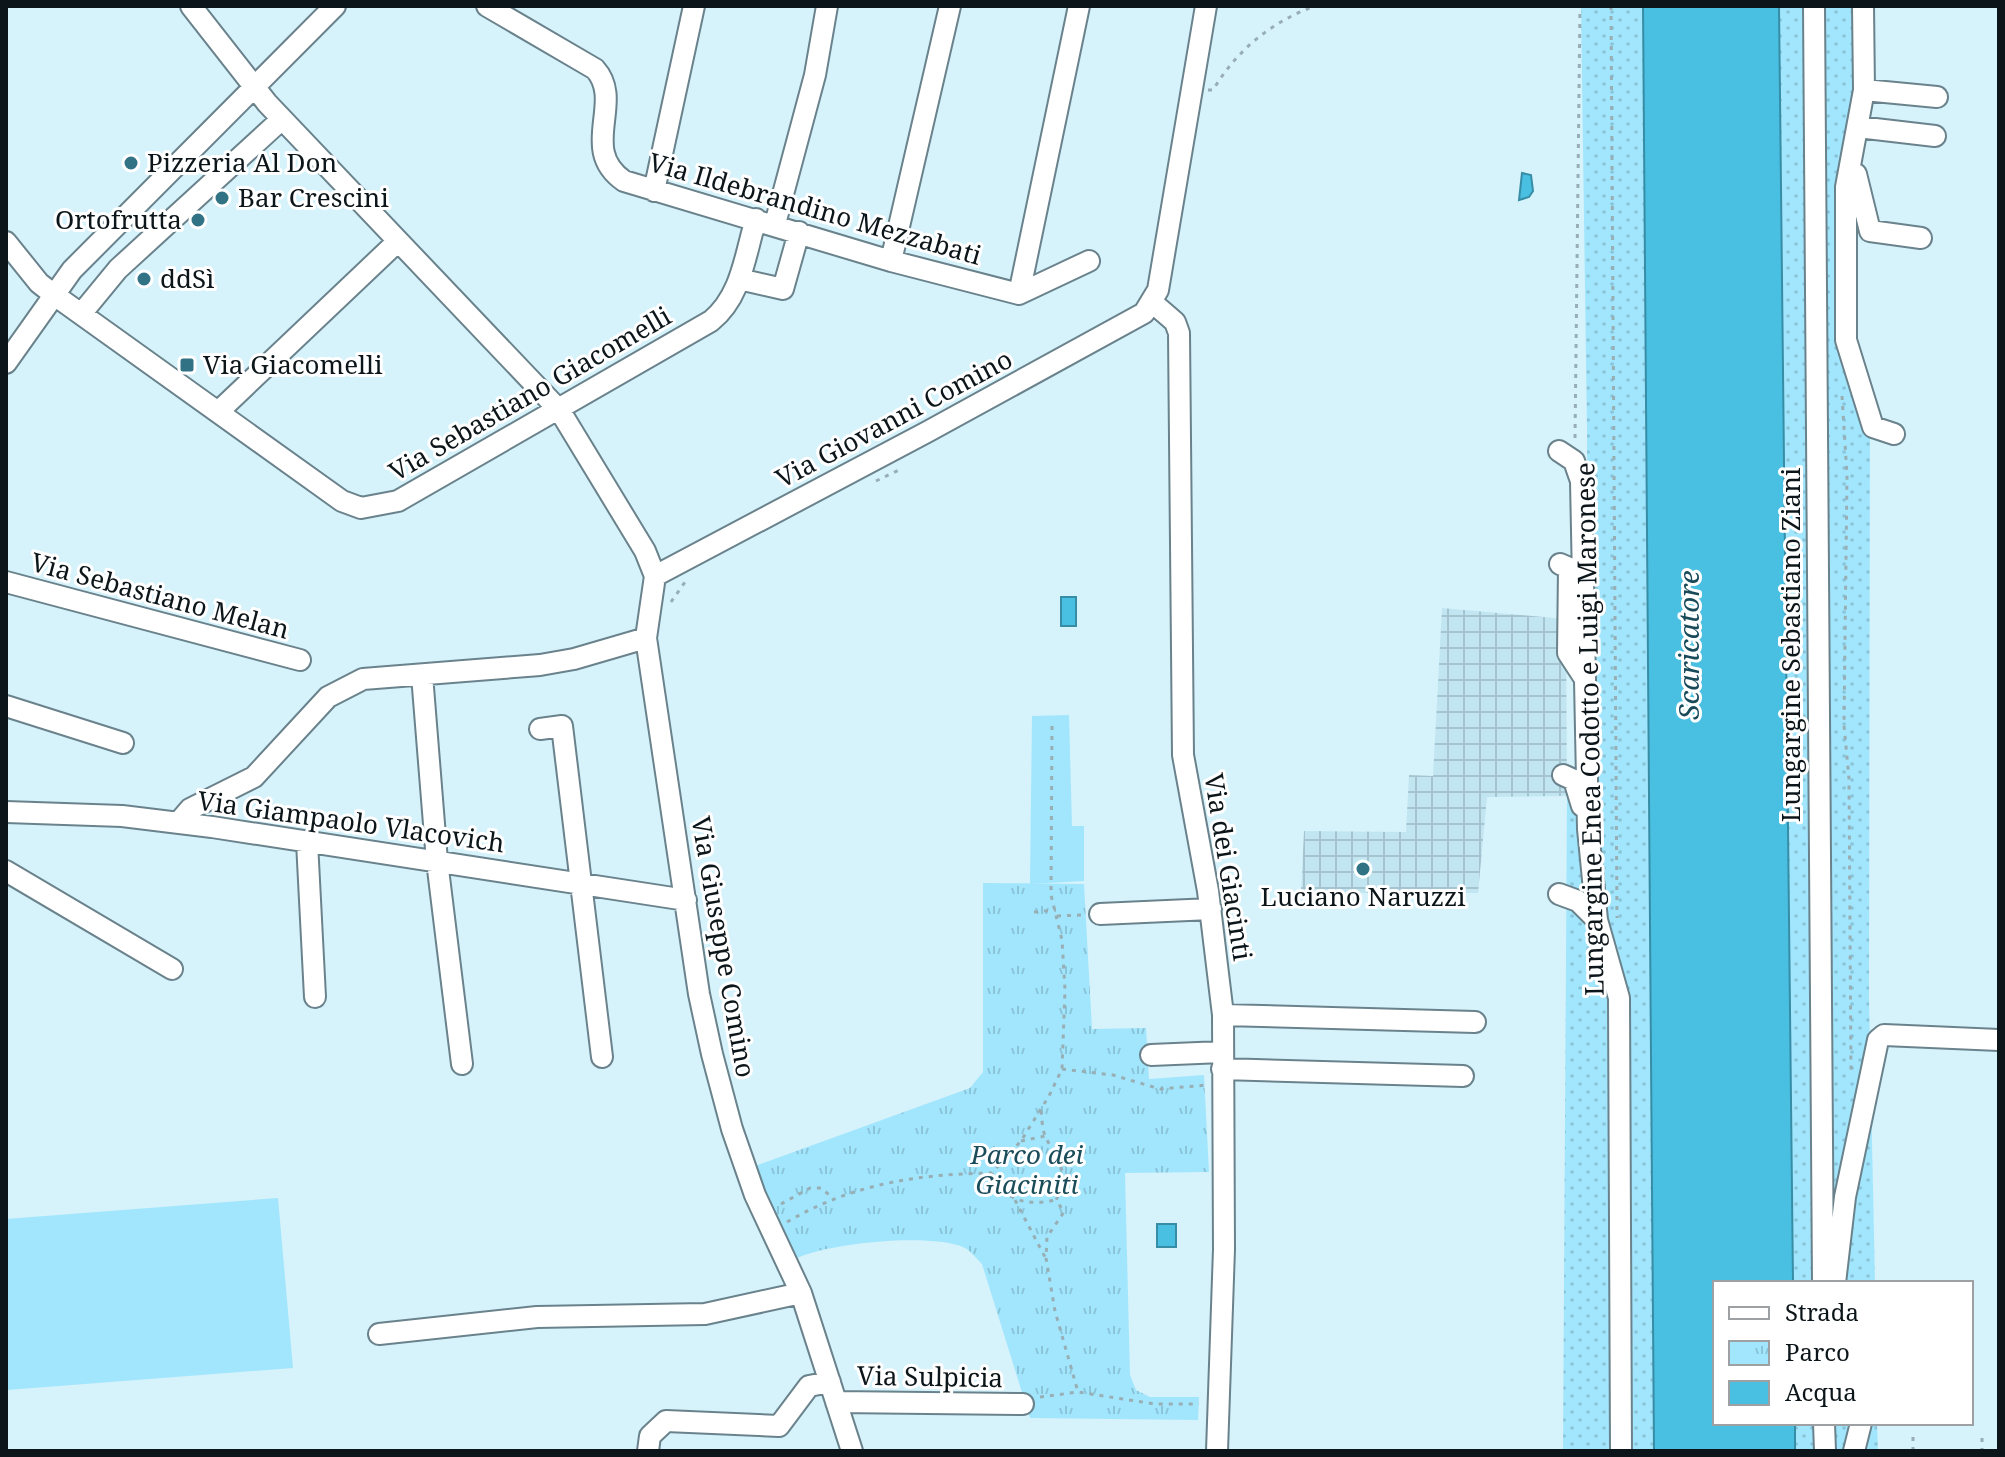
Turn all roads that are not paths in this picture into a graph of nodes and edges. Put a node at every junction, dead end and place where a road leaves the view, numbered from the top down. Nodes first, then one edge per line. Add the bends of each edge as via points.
1 (191, 6) edge
2 (335, 6) edge
3 (487, 6) edge
4 (694, 6) edge
5 (827, 6) edge
6 (950, 6) edge
7 (1079, 6) edge
8 (1206, 6) edge
9 (1814, 6) edge
10 (1863, 6) edge
11 (252, 86) junction
12 (1864, 90) junction
13 (1937, 97) dead end
14 (282, 119) junction
15 (1858, 127) junction
16 (1935, 136) dead end
17 (1849, 155) junction
18 (654, 191) junction
19 (765, 222) junction
20 (799, 232) junction
21 (1921, 238) dead end
22 (6, 242) edge
23 (396, 243) junction
24 (891, 261) junction
25 (1089, 261) dead end
26 (739, 279) junction
27 (53, 294) junction
28 (1019, 294) junction
29 (1153, 303) junction
30 (81, 314) junction
31 (6, 363) edge
32 (560, 411) junction
33 (218, 412) junction
34 (1894, 434) dead end
35 (1567, 456) road end
36 (1560, 564) dead end
37 (655, 576) junction
38 (6, 582) edge
39 (646, 638) junction
40 (300, 660) dead end
41 (422, 675) junction
42 (1583, 676) junction
43 (6, 706) edge
44 (540, 729) dead end
45 (123, 743) dead end
46 (1563, 775) dead end
47 (6, 812) edge
48 (178, 823) junction
49 (1588, 829) junction
50 (307, 842) junction
51 (437, 861) junction
52 (6, 871) edge
53 (583, 883) junction
54 (1559, 894) dead end
55 (686, 900) junction
56 (1211, 909) junction
57 (1093, 914) road end
58 (1597, 920) junction
59 (172, 969) dead end
60 (315, 997) dead end
61 (1223, 1015) junction
62 (1475, 1022) dead end
63 (1999, 1040) edge
64 (1151, 1055) dead end
65 (602, 1057) dead end
66 (462, 1064) dead end
67 (1222, 1068) junction
68 (1463, 1076) dead end
69 (1823, 1281) edge
70 (1835, 1281) edge
71 (801, 1293) junction
72 (379, 1334) dead end
73 (830, 1382) junction
74 (836, 1402) junction
75 (1023, 1404) road end
76 (1824, 1425) edge
77 (1860, 1425) edge
78 (648, 1451) edge
79 (852, 1451) edge
80 (1217, 1451) edge
81 (1621, 1451) edge
82 (1825, 1451) edge
83 (1854, 1451) edge

1 - 11 street
2 - 11 street
3 - 18 street, Via Ildebrandino Mezzabati via 602,77 605,159 624,181
4 - 18 street
5 - 19 street, Via Sebastiano Giacomelli via 815,75
6 - 24 street
7 - 28 street
8 - 29 street
9 - 69 street, Lungargine Sebastiano Ziani
10 - 12 street
11 - 14 street
11 - 27 street
12 - 13 street
12 - 15 street
14 - 23 street
14 - 30 street via 127,260
15 - 16 street
15 - 17 street
17 - 21 street via 1870,231
17 - 34 street via 1846,340 1873,427
18 - 19 street, Via Ildebrandino Mezzabati
19 - 20 street, Via Ildebrandino Mezzabati
19 - 26 street, Via Sebastiano Giacomelli
20 - 24 street, Via Ildebrandino Mezzabati
20 - 26 street via 783,289
22 - 27 street, Via Sebastiano Giacomelli
23 - 32 street
23 - 33 street
24 - 28 street, Via Ildebrandino Mezzabati
25 - 28 street
26 - 32 street, Via Sebastiano Giacomelli via 723,311 711,321
27 - 30 street, Via Sebastiano Giacomelli
27 - 31 street
29 - 37 street, Via Giovanni Comino via 1144,313 927,432
29 - 56 street, Via dei Giacinti via 1175,322 1179,333 1183,755
30 - 33 street, Via Sebastiano Giacomelli
32 - 33 street, Via Sebastiano Giacomelli via 398,501 361,508 342,501
32 - 37 street
35 - 42 street via 1581,481
36 - 42 street via 1569,568 1564,652
37 - 39 street, Via Giuseppe Comino
38 - 40 street, Via Sebastiano Melan
39 - 41 street via 540,665
39 - 55 street, Via Giuseppe Comino
41 - 48 street via 363,679 328,697 254,777 190,809
41 - 51 street
42 - 49 street
43 - 45 street
44 - 53 street via 562,726
46 - 49 street via 1574,780
47 - 48 street, Via Giampaolo Vlacovich
48 - 50 street, Via Giampaolo Vlacovich
49 - 58 street, Lungargine Enea Codotto e Luigi Maronese
50 - 51 street, Via Giampaolo Vlacovich
50 - 60 street
51 - 53 street, Via Giampaolo Vlacovich
51 - 66 street
52 - 59 street
53 - 55 street, Via Giampaolo Vlacovich
53 - 65 street
54 - 58 street via 1578,901
55 - 71 street, Via Giuseppe Comino via 699,994 732,1129
56 - 57 street
56 - 61 street, Via dei Giacinti
58 - 81 street, Lungargine Enea Codotto e Luigi Maronese via 1619,998
61 - 62 street
61 - 67 street, Via dei Giacinti
63 - 70 street via 1884,1035 1878,1040 1845,1197
64 - 67 street
67 - 68 street
67 - 80 street, Via dei Giacinti via 1224,1249
71 - 72 street via 705,1314 537,1317
71 - 73 street, Via Giuseppe Comino
73 - 74 street, Via Giuseppe Comino
73 - 78 street via 809,1386 779,1426 666,1421 650,1436
74 - 75 street, Via Sulpicia
74 - 79 street, Via Giuseppe Comino
76 - 82 street
77 - 83 street

